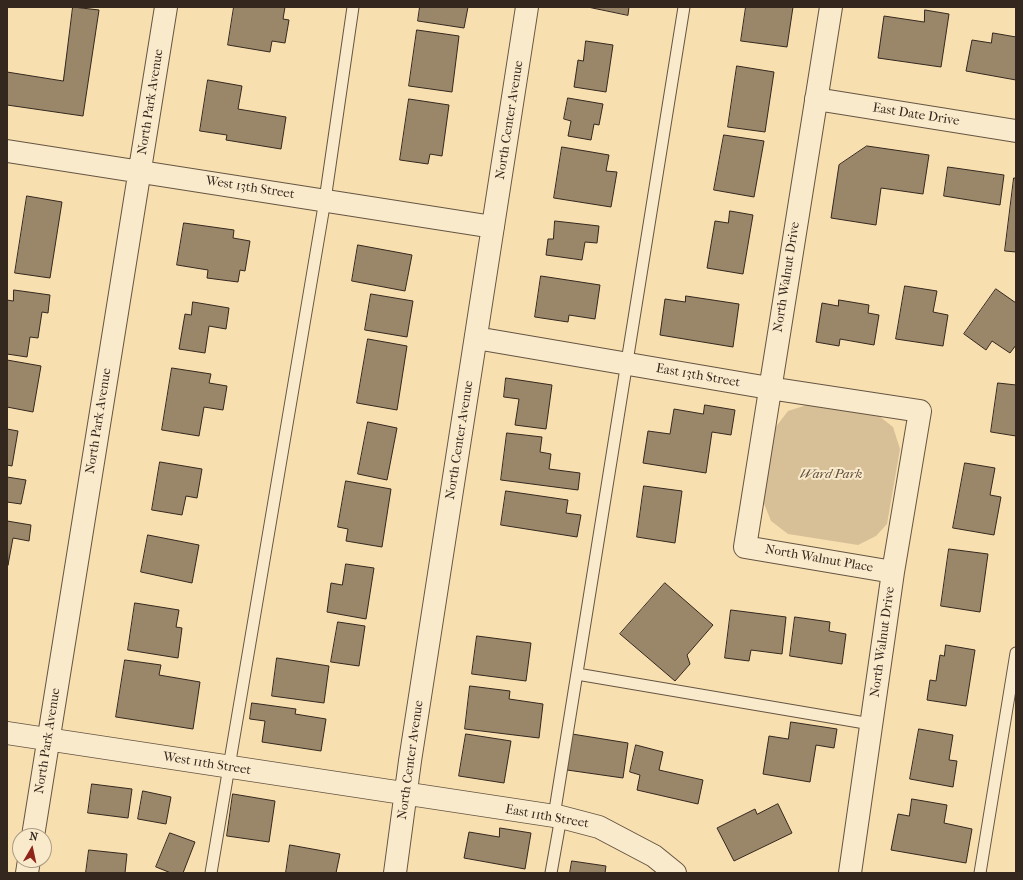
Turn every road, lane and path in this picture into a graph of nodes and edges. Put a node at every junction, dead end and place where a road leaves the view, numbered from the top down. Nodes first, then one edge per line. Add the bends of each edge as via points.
1 (166, 7) edge
2 (353, 7) edge
3 (527, 7) edge
4 (684, 7) edge
5 (831, 7) edge
6 (816, 99) junction
7 (1016, 131) edge
8 (7, 151) edge
9 (140, 171) junction
10 (326, 200) junction
11 (493, 227) junction
12 (476, 338) junction
13 (627, 364) junction
14 (770, 388) junction
15 (920, 411) joint
16 (745, 546) joint
17 (893, 572) junction
18 (1016, 653) edge
19 (577, 674) junction
20 (871, 724) junction
21 (7, 733) edge
22 (49, 739) junction
23 (229, 767) junction
24 (406, 794) junction
25 (557, 817) junction
26 (34, 828) edge
27 (211, 873) edge
28 (395, 873) edge
29 (552, 873) edge
30 (675, 873) edge
31 (850, 873) edge
32 (980, 873) edge

1 - 9 street, North Park Avenue
2 - 10 lane
3 - 11 street, North Center Avenue
4 - 13 lane
5 - 6 street, North Walnut Drive
6 - 7 street, East Date Drive
6 - 14 street, North Walnut Drive
8 - 9 street, West 13th Street
9 - 10 street, West 13th Street
9 - 22 street, North Park Avenue
10 - 11 street, West 13th Street
10 - 23 lane
11 - 12 street, North Center Avenue
12 - 13 street, East 13th Street
12 - 24 street, North Center Avenue
13 - 14 street, East 13th Street
13 - 19 lane
14 - 15 street, East 13th Street
14 - 16 street, North Walnut Drive
15 - 17 street, North Walnut Drive
16 - 17 street, North Walnut Place
17 - 20 street, North Walnut Drive
18 - 32 lane
19 - 20 lane
19 - 25 lane
20 - 31 street, North Walnut Drive
21 - 22 street, West 11th Street
22 - 23 street, West 11th Street
22 - 26 street, North Park Avenue
23 - 24 street, West 11th Street
23 - 27 lane
24 - 25 street, East 11th Street
24 - 28 street, North Center Avenue
25 - 29 lane
25 - 30 street, East 11th Street via 599,827 654,856

